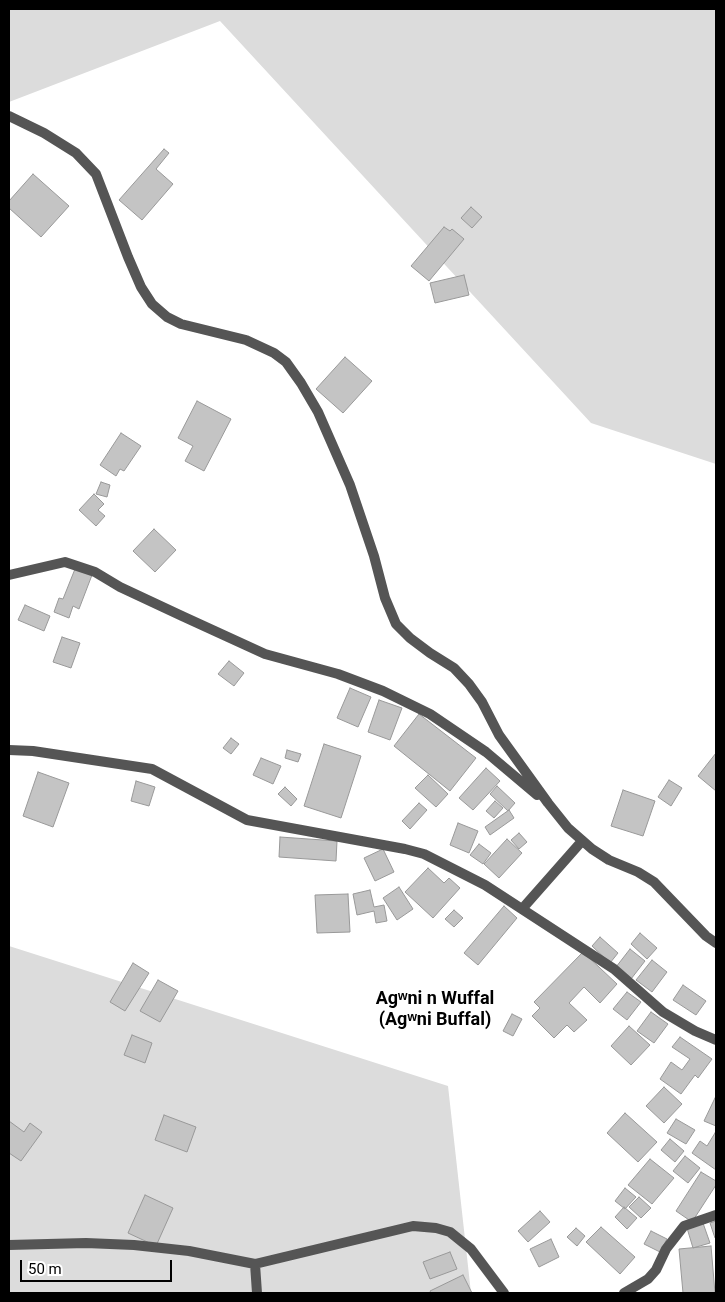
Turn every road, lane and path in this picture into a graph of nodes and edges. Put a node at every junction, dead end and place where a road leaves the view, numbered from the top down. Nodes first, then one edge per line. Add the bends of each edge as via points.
1 (9, 116) edge
2 (9, 575) edge
3 (9, 750) edge
4 (548, 803) junction
5 (582, 841) junction
6 (522, 909) junction
7 (716, 942) edge
8 (716, 1040) edge
9 (716, 1215) edge
10 (9, 1245) edge
11 (254, 1264) junction
12 (257, 1293) edge
13 (504, 1293) edge
14 (624, 1293) edge

1 - 4 street via 76,153 96,174 128,257 152,304 181,324 246,340 286,362 318,412 350,485 396,624 410,638 454,668 469,684 499,735
2 - 4 street via 65,562 95,572 265,654 338,674 384,691 430,714 486,752
3 - 6 street via 152,769 247,820 424,854
4 - 5 street
5 - 6 street
5 - 7 street via 609,860 654,882 706,936
6 - 8 street via 614,969 663,1012
9 - 14 street via 684,1226 648,1279
10 - 11 street via 134,1245
11 - 12 street
11 - 13 street via 413,1226 436,1228 450,1232 471,1249

